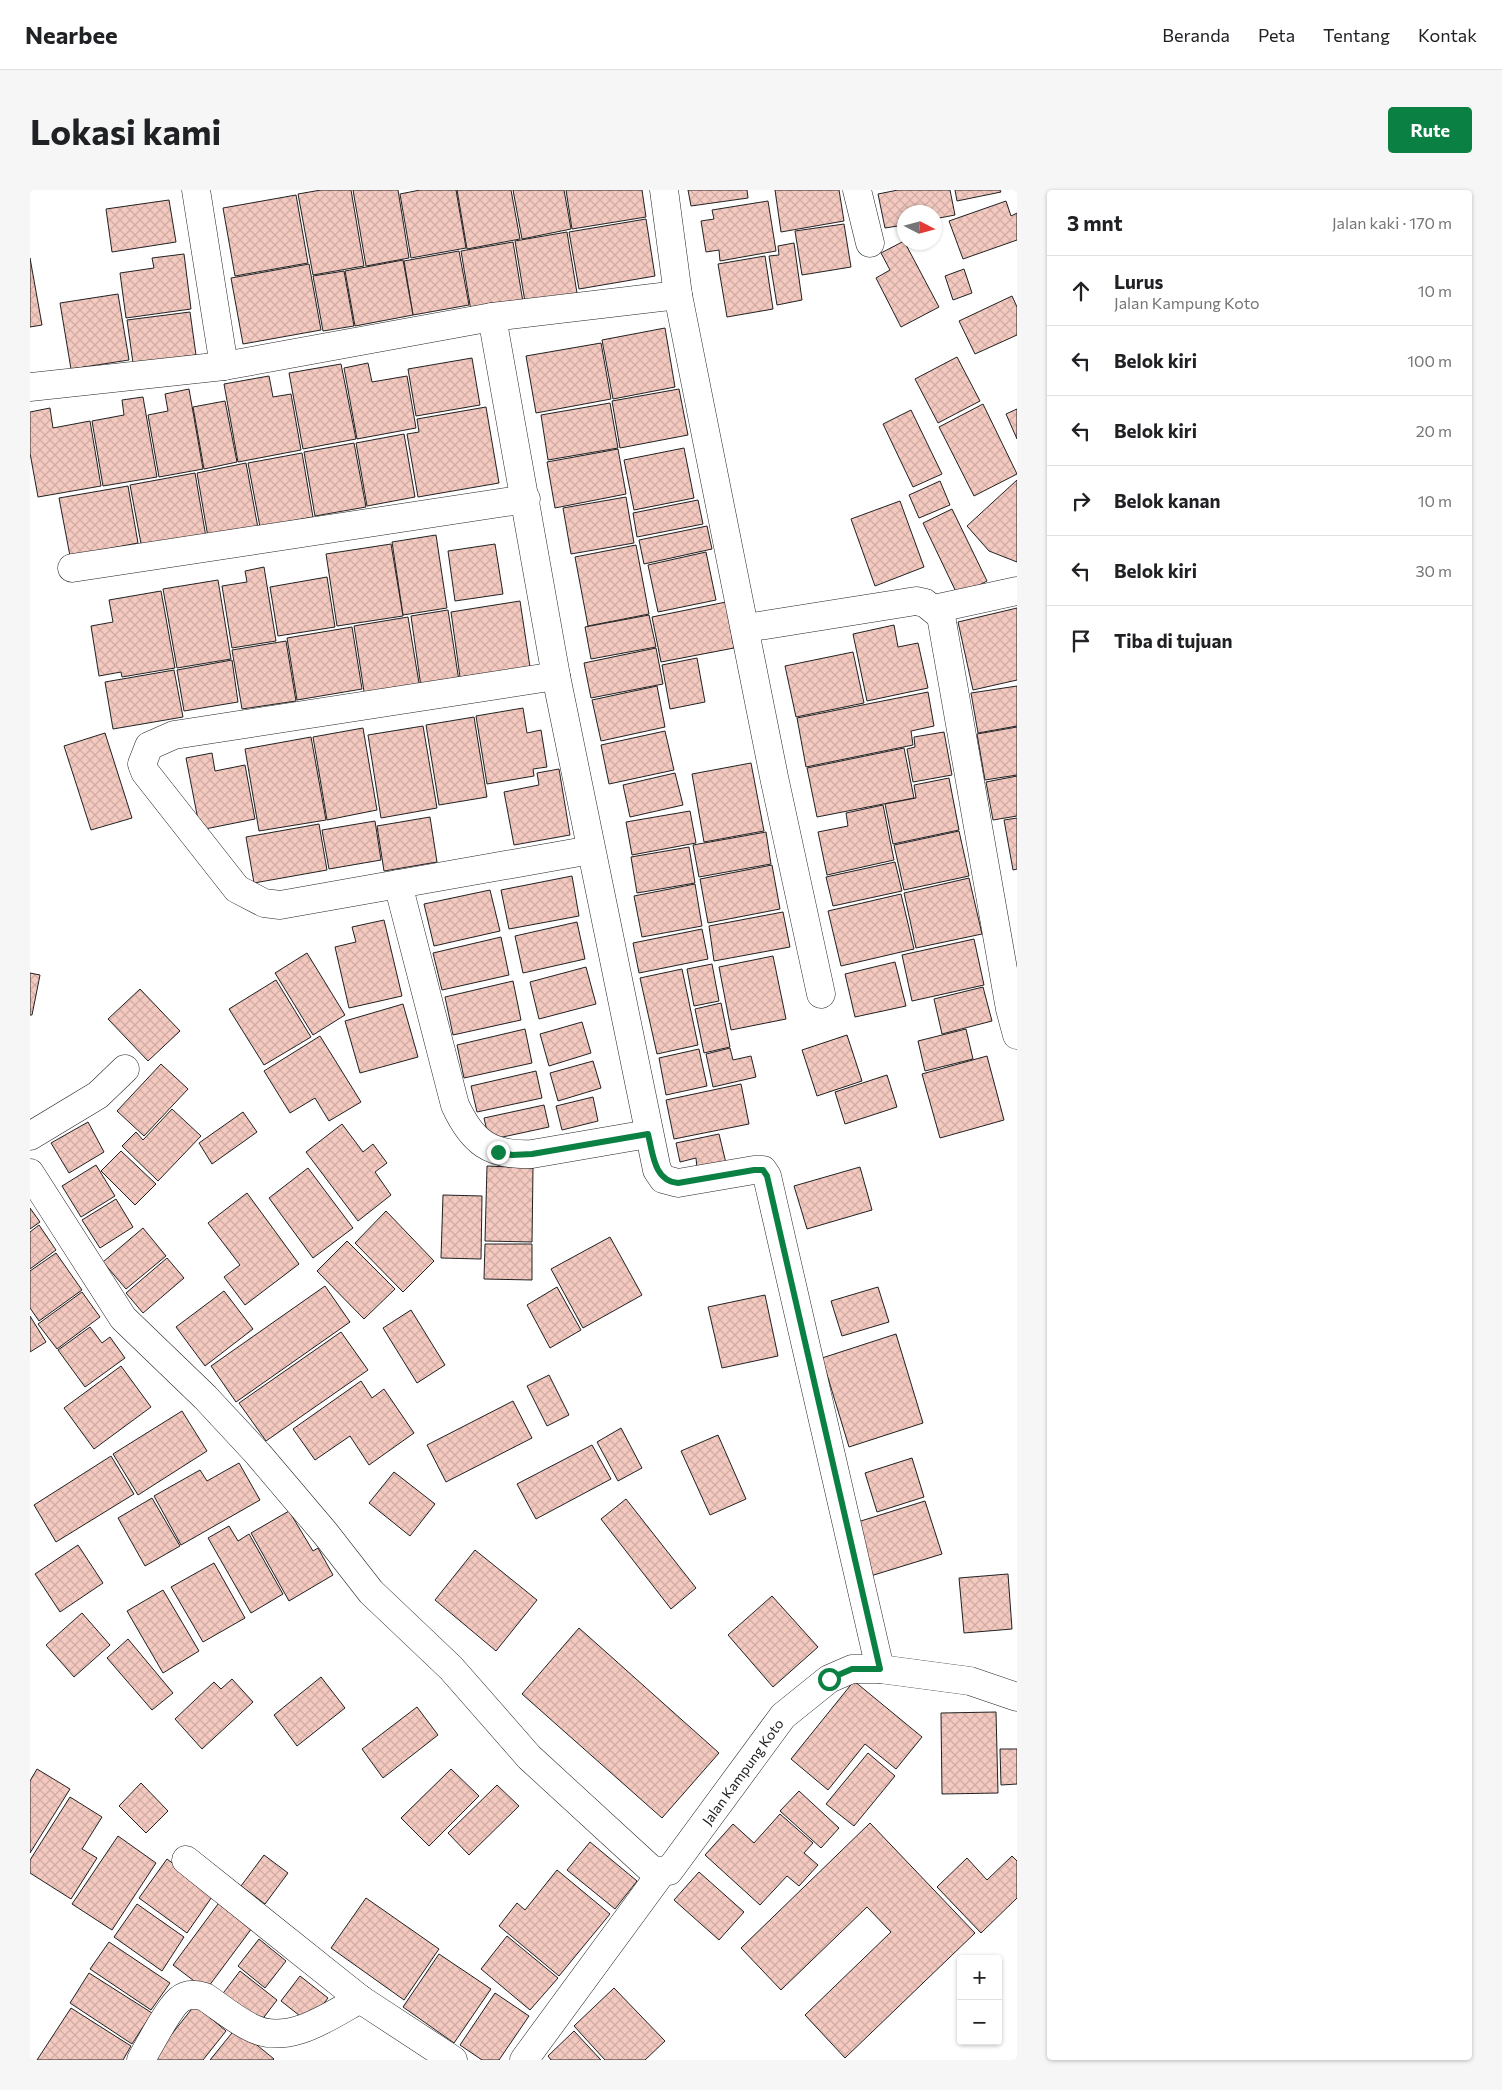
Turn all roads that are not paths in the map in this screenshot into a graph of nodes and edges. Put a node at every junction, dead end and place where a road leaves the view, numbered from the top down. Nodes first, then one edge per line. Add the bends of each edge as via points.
1 (196, 190) edge
2 (664, 190) edge
3 (857, 190) edge
4 (870, 242) dead end
5 (678, 295) junction
6 (492, 317) junction
7 (224, 366) junction
8 (30, 386) edge
9 (526, 499) junction
10 (72, 568) dead end
11 (1017, 591) edge
12 (934, 609) junction
13 (746, 628) junction
14 (556, 676) junction
15 (591, 850) junction
16 (398, 884) junction
17 (821, 994) dead end
18 (1017, 1035) edge
19 (125, 1069) dead end
20 (648, 1134) junction
21 (30, 1136) edge
22 (30, 1173) edge
23 (880, 1669) junction
24 (1017, 1697) edge
25 (186, 1860) dead end
26 (669, 1867) junction
27 (360, 1999) junction
28 (141, 2060) edge
29 (453, 2060) edge
30 (524, 2060) edge

1 - 7 street
2 - 5 street
3 - 4 street
5 - 6 street
5 - 13 street
6 - 7 street
6 - 9 street
7 - 8 street
9 - 10 street
9 - 14 street
11 - 12 street
12 - 13 street via 916,601
12 - 18 street via 941,616
13 - 17 street
14 - 15 street
14 - 16 street via 174,735 149,746 144,755 142,764 145,772 237,889 250,897 280,905
15 - 16 street
15 - 20 street
16 - 20 street via 455,1105 464,1124 476,1138 498,1152 512,1155
19 - 21 street via 98,1095
20 - 23 street via 658,1170 669,1182 754,1170 763,1170 767,1176
22 - 26 street via 124,1318 258,1454 371,1592 452,1668 529,1757 652,1870
23 - 24 street, Jalan Kampung Koto via 970,1681
23 - 26 street, Jalan Kampung Koto via 852,1669 829,1679 783,1716
25 - 27 street
26 - 30 street, Jalan Kampung Koto
27 - 28 street via 298,2031 283,2034 251,2028 198,1994 185,1996 176,2003
27 - 29 street

